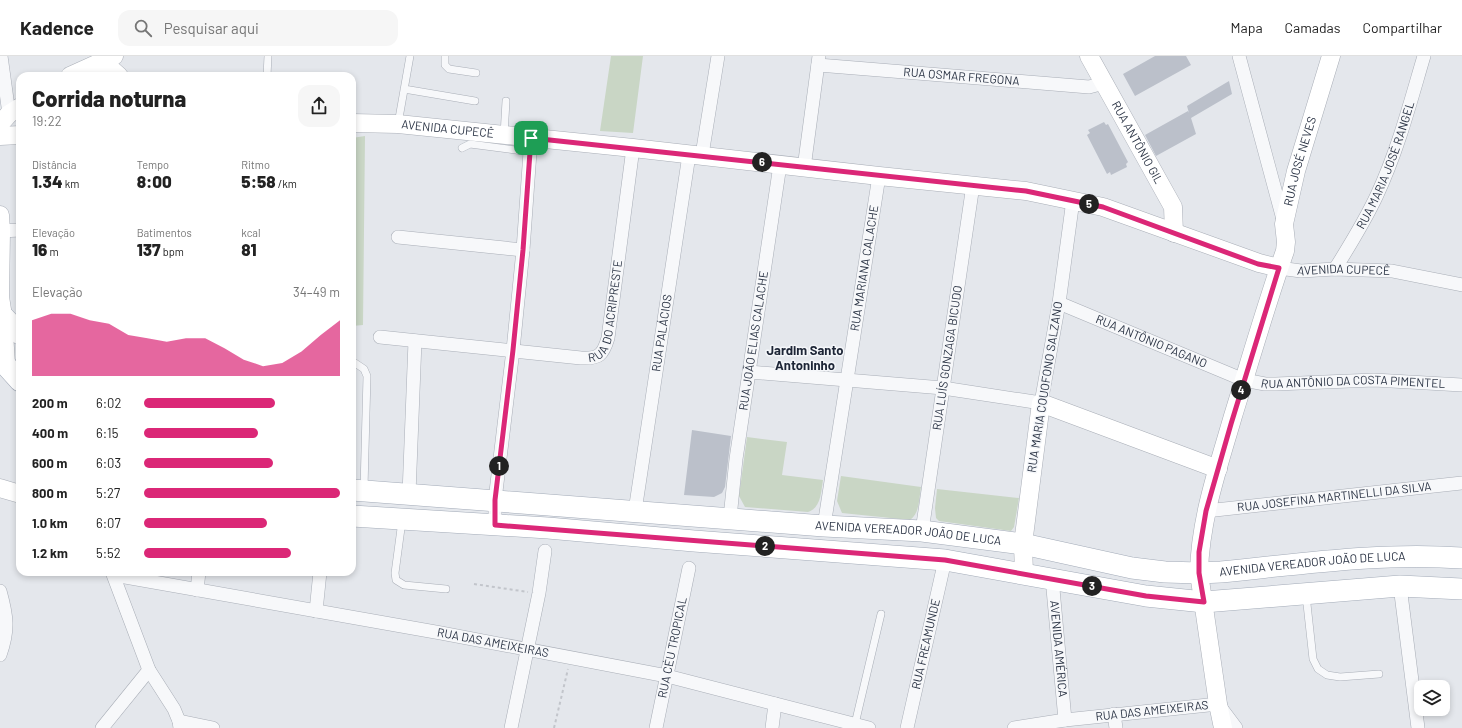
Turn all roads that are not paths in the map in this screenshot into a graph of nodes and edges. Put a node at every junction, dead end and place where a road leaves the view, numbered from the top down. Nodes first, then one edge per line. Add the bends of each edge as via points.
1 (1, 56) edge
2 (268, 56) edge
3 (410, 56) edge
4 (444, 56) edge
5 (718, 56) edge
6 (1089, 56) edge
7 (1239, 56) edge
8 (1330, 56) edge
9 (1424, 56) edge
10 (105, 58) edge
11 (819, 61) edge
12 (78, 72) edge
13 (116, 72) edge
14 (267, 72) edge
15 (476, 73) dead end
16 (1104, 83) junction
17 (404, 89) junction
18 (475, 100) dead end
19 (506, 101) dead end
20 (10, 115) edge
21 (356, 123) edge
22 (398, 124) junction
23 (16, 135) edge
24 (504, 135) junction
25 (0, 136) edge
26 (530, 145) junction
27 (462, 148) dead end
28 (633, 148) junction
29 (695, 155) junction
30 (780, 165) junction
31 (804, 168) junction
32 (879, 176) junction
33 (973, 185) junction
34 (1073, 200) junction
35 (1, 223) edge
36 (1284, 224) junction
37 (16, 229) edge
38 (1174, 233) junction
39 (398, 236) dead end
40 (523, 250) junction
41 (1279, 268) junction
42 (1335, 269) junction
43 (1462, 285) edge
44 (1058, 303) junction
45 (2, 314) edge
46 (16, 330) edge
47 (380, 337) dead end
48 (415, 341) junction
49 (513, 350) junction
50 (3, 362) edge
51 (356, 364) edge
52 (749, 372) junction
53 (16, 376) edge
54 (846, 380) junction
55 (1244, 380) junction
56 (1462, 385) edge
57 (943, 388) junction
58 (1041, 403) junction
59 (1218, 468) junction
60 (1462, 482) edge
61 (0, 488) edge
62 (358, 490) edge
63 (16, 493) edge
64 (409, 494) junction
65 (495, 500) junction
66 (1206, 511) junction
67 (635, 512) junction
68 (356, 516) edge
69 (730, 518) junction
70 (402, 519) junction
71 (495, 525) junction
72 (824, 526) junction
73 (922, 531) junction
74 (1023, 544) junction
75 (545, 551) dead end
76 (1462, 558) edge
77 (945, 560) junction
78 (689, 568) dead end
79 (1199, 573) junction
80 (1024, 574) junction
81 (114, 576) edge
82 (124, 576) edge
83 (199, 576) edge
84 (320, 576) edge
85 (1052, 578) junction
86 (1400, 586) junction
87 (446, 589) dead end
88 (1462, 589) edge
89 (197, 590) junction
90 (0, 591) edge
91 (1306, 593) junction
92 (1204, 602) junction
93 (316, 611) junction
94 (881, 614) dead end
95 (528, 650) junction
96 (0, 656) edge
97 (149, 670) junction
98 (1379, 674) dead end
99 (667, 676) junction
100 (776, 704) junction
101 (1218, 704) junction
102 (1114, 714) junction
103 (1065, 720) junction
104 (180, 724) edge
105 (855, 724) junction
106 (102, 728) edge
107 (213, 728) edge
108 (511, 728) edge
109 (656, 728) edge
110 (772, 728) edge
111 (869, 728) edge
112 (907, 728) edge
113 (1014, 728) edge
114 (1019, 728) edge
115 (1116, 728) edge
116 (1223, 728) edge
117 (1236, 728) edge
118 (1418, 728) edge

1 - 20 street
2 - 14 lane
3 - 17 lane
4 - 15 lane via 444,65 449,69
5 - 29 street, RUA PALÁCIOS
6 - 16 street, RUA ANTÔNIO GIL
7 - 36 street
8 - 36 street, RUA JOSÉ NEVES via 1296,171
9 - 42 street, RUA MARIA JOSÉ RANGEL via 1395,151 1377,195
10 - 12 street
10 - 13 street
11 - 16 street, RUA OSMAR FREGONA via 1089,87
11 - 31 street
16 - 38 street, RUA ANTÔNIO GIL via 1173,207
17 - 18 lane
17 - 22 lane
19 - 24 lane
21 - 22 street, AVENIDA CUPECÊ
22 - 24 street, AVENIDA CUPECÊ
23 - 25 street
24 - 26 street, AVENIDA CUPECÊ
26 - 27 lane via 470,144
26 - 28 street, AVENIDA CUPECÊ
26 - 40 street
28 - 29 street, AVENIDA CUPECÊ
28 - 49 street, RUA DO ACRIPRESTE via 608,338 603,350 592,359
29 - 30 street, AVENIDA CUPECÊ
29 - 67 street, RUA PALÁCIOS
30 - 31 street, AVENIDA CUPECÊ
30 - 52 street, RUA JOÃO ELIAS CALACHE
31 - 32 street, AVENIDA CUPECÊ
32 - 33 street, AVENIDA CUPECÊ
32 - 54 street, RUA MARIANA CALACHE
33 - 34 street, AVENIDA CUPECÊ
33 - 57 street, RUA LUÍS GONZAGA BICUDO
34 - 38 street, AVENIDA CUPECÊ via 1103,207
34 - 44 street, RUA MARIA COUOFONO SALZANO
35 - 37 street
35 - 45 street
36 - 41 street, RUA JOSÉ NEVES via 1285,251
38 - 41 street, AVENIDA CUPECÊ via 1258,264
39 - 40 street
40 - 49 street
41 - 42 street, AVENIDA CUPECÊ via 1300,271
41 - 55 street, RUA JOSÉ NEVES
42 - 43 street, AVENIDA CUPECÊ via 1392,271
44 - 55 street, RUA ANTÔNIO PAGANO
44 - 58 street, RUA MARIA COUOFONO SALZANO
45 - 46 main road
45 - 50 street
47 - 48 street, RUA DO ACRIPRESTE
48 - 49 street, RUA DO ACRIPRESTE
48 - 64 street
49 - 65 street
50 - 53 main road
51 - 62 lane via 364,369 367,376
52 - 54 street
52 - 69 street, RUA JOÃO ELIAS CALACHE
54 - 57 street
54 - 72 street, RUA MARIANA CALACHE
55 - 56 street, RUA ANTÔNIO DA COSTA PIMENTEL via 1270,384 1374,380
55 - 59 street, RUA JOSÉ NEVES
57 - 58 street
57 - 73 street, RUA LUÍS GONZAGA BICUDO
58 - 59 street
58 - 74 street, RUA MARIA COUOFONO SALZANO
59 - 66 street, RUA JOSÉ NEVES
60 - 66 street, RUA JOSEFINA MARTINELLI DA SILVA
61 - 63 street
62 - 64 main road, AVENIDA VEREADOR JOÃO DE LUCA
64 - 65 main road, AVENIDA VEREADOR JOÃO DE LUCA
65 - 67 main road, AVENIDA VEREADOR JOÃO DE LUCA
65 - 71 street
66 - 79 street, RUA JOSÉ NEVES via 1199,552
67 - 69 main road, AVENIDA VEREADOR JOÃO DE LUCA
68 - 70 main road, AVENIDA VEREADOR JOÃO DE LUCA
69 - 72 main road, AVENIDA VEREADOR JOÃO DE LUCA
70 - 71 main road, AVENIDA VEREADOR JOÃO DE LUCA
70 - 87 lane via 396,580 404,585
71 - 77 main road, AVENIDA VEREADOR JOÃO DE LUCA
72 - 73 main road, AVENIDA VEREADOR JOÃO DE LUCA
73 - 74 main road, AVENIDA VEREADOR JOÃO DE LUCA
74 - 79 main road, AVENIDA VEREADOR JOÃO DE LUCA via 1132,568
74 - 80 street, RUA MARIA COUOFONO SALZANO
75 - 95 street
76 - 79 main road, AVENIDA VEREADOR JOÃO DE LUCA via 1377,557
77 - 80 main road, AVENIDA VEREADOR JOÃO DE LUCA
77 - 112 street, RUA FREAMUNDE
78 - 99 street, RUA CÉU TROPICAL
79 - 92 street, RUA JOSÉ NEVES
80 - 85 main road, AVENIDA VEREADOR JOÃO DE LUCA
81 - 97 street
82 - 89 street, RUA DAS AMEIXEIRAS
83 - 89 street
84 - 93 street
85 - 92 main road, AVENIDA VEREADOR JOÃO DE LUCA via 1146,596
85 - 103 street, AVENIDA AMÉRICA
86 - 88 main road, AVENIDA VEREADOR JOÃO DE LUCA
86 - 91 main road, AVENIDA VEREADOR JOÃO DE LUCA
86 - 118 street
89 - 93 street, RUA DAS AMEIXEIRAS
90 - 96 street via 7,621
91 - 92 main road, AVENIDA VEREADOR JOÃO DE LUCA
91 - 98 lane via 1313,659 1318,669 1327,675 1340,677
92 - 101 street, RUA JOSÉ NEVES
93 - 95 street, RUA DAS AMEIXEIRAS
94 - 105 lane
95 - 99 street, RUA DAS AMEIXEIRAS
95 - 108 street
97 - 104 street via 174,709
97 - 106 street
99 - 100 street, RUA DAS AMEIXEIRAS
99 - 109 street, RUA CÉU TROPICAL
100 - 105 street, RUA DAS AMEIXEIRAS
100 - 110 street
101 - 102 street, RUA DAS AMEIXEIRAS
101 - 116 street, RUA JOSÉ NEVES
101 - 117 street
102 - 103 street, RUA DAS AMEIXEIRAS
102 - 115 street
103 - 114 street, RUA DAS AMEIXEIRAS
104 - 107 street
105 - 111 street, RUA DAS AMEIXEIRAS
113 - 114 street, RUA DAS AMEIXEIRAS

